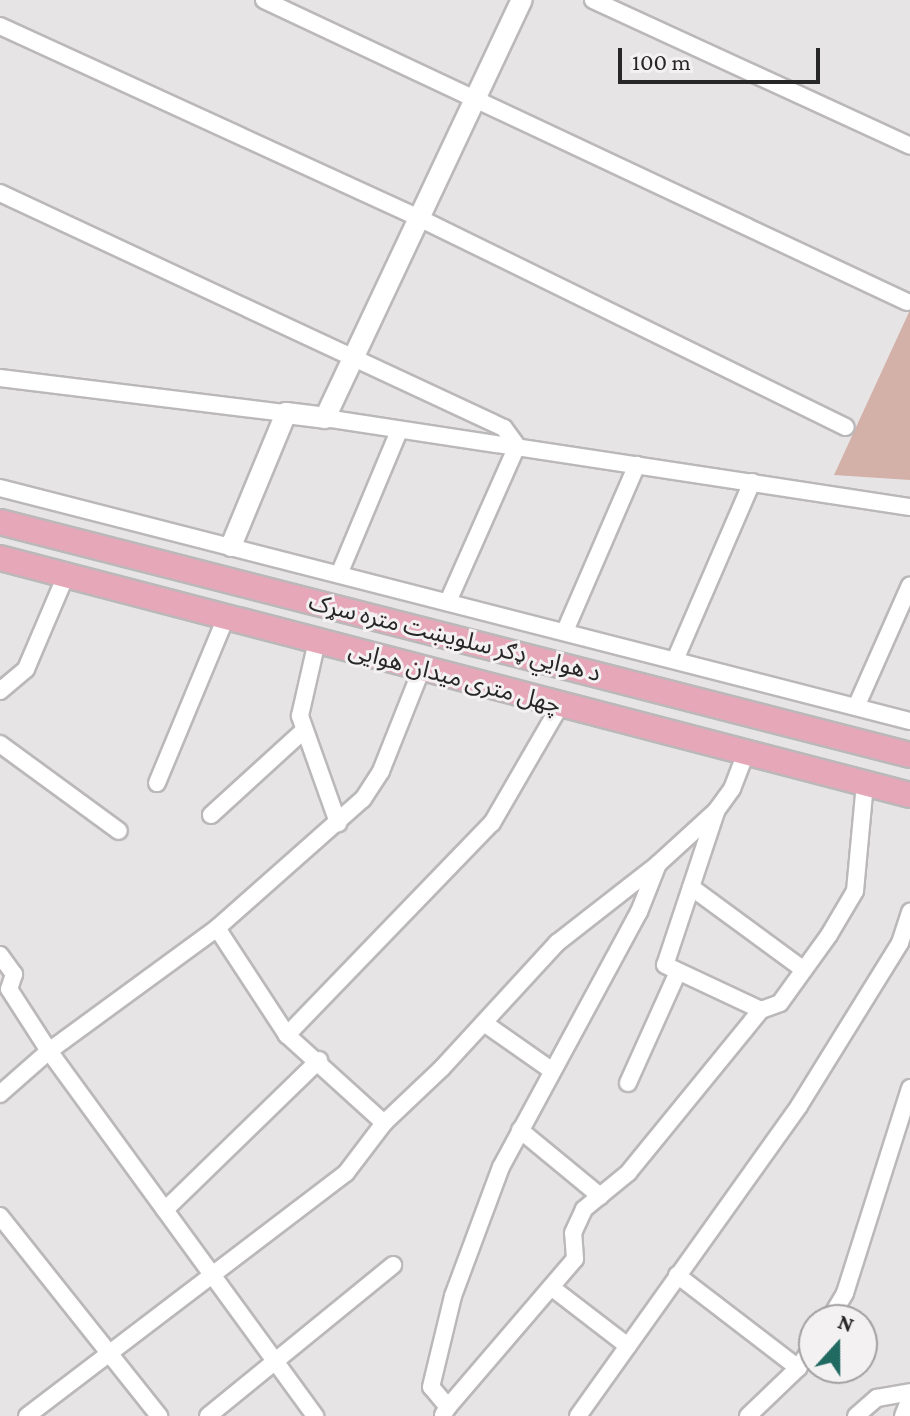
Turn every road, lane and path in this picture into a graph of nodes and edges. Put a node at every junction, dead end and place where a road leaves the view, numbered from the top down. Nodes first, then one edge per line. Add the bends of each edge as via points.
1 (264, 0) edge
2 (522, 0) edge
3 (593, 0) edge
4 (0, 26) edge
5 (475, 99) junction
6 (910, 146) edge
7 (0, 193) edge
8 (419, 218) junction
9 (907, 302) dead end
10 (354, 357) junction
11 (0, 378) edge
12 (286, 413) junction
13 (325, 418) junction
14 (846, 427) dead end
15 (399, 431) junction
16 (517, 446) junction
17 (637, 465) junction
18 (752, 482) junction
19 (0, 488) edge
20 (910, 507) edge
21 (0, 522) edge
22 (231, 546) junction
23 (0, 558) edge
24 (340, 572) junction
25 (66, 575) junction
26 (910, 585) edge
27 (448, 602) junction
28 (226, 617) junction
29 (565, 631) junction
30 (317, 641) junction
31 (675, 660) junction
32 (422, 668) junction
33 (0, 691) edge
34 (694, 699) junction
35 (561, 704) junction
36 (856, 707) junction
37 (910, 721) edge
38 (304, 730) junction
39 (685, 736) junction
40 (0, 744) edge
41 (746, 753) junction
42 (910, 755) edge
43 (157, 783) dead end
44 (865, 784) junction
45 (910, 795) edge
46 (716, 811) junction
47 (211, 815) dead end
48 (338, 823) junction
49 (119, 831) dead end
50 (658, 864) junction
51 (691, 887) junction
52 (910, 912) edge
53 (217, 928) junction
54 (0, 955) edge
55 (804, 970) junction
56 (678, 972) junction
57 (761, 1010) junction
58 (484, 1023) junction
59 (287, 1035) junction
60 (49, 1051) junction
61 (319, 1060) junction
62 (551, 1070) junction
63 (628, 1083) dead end
64 (910, 1088) edge
65 (0, 1094) edge
66 (907, 1111) edge
67 (384, 1123) junction
68 (520, 1130) junction
69 (600, 1196) junction
70 (165, 1210) junction
71 (0, 1216) edge
72 (393, 1265) dead end
73 (677, 1275) junction
74 (209, 1276) junction
75 (551, 1287) junction
76 (838, 1304) edge
77 (628, 1346) junction
78 (107, 1354) junction
79 (272, 1362) junction
80 (798, 1368) joint
81 (910, 1392) edge
82 (910, 1399) edge
83 (445, 1412) edge
84 (27, 1416) edge
85 (159, 1416) edge
86 (208, 1416) edge
87 (315, 1416) edge
88 (578, 1416) edge
89 (748, 1416) edge
90 (856, 1416) edge
91 (903, 1416) edge

1 - 5 street
2 - 5 street
3 - 6 street
4 - 8 street
5 - 8 street
5 - 9 street
7 - 10 street
8 - 10 street
8 - 14 street
10 - 13 street
10 - 16 street via 504,428
11 - 12 street
12 - 13 street
12 - 22 street
13 - 15 street
15 - 16 street
15 - 24 street
16 - 17 street
16 - 27 street
17 - 18 street
17 - 29 street
18 - 20 street
18 - 31 street
19 - 22 street
21 - 34 main road, د هوايي ډګر سلویښت متره سړک
22 - 24 street
23 - 25 main road, چهل متری میدان هوایی
24 - 27 street
25 - 28 main road, چهل متری میدان هوایی
25 - 33 street via 26,669
26 - 36 street
27 - 29 street
28 - 30 main road, چهل متری میدان هوایی
28 - 43 street
29 - 31 street
30 - 32 main road, چهل متری میدان هوایی
30 - 38 street via 305,680 300,716
31 - 36 street
32 - 35 main road, چهل متری میدان هوایی
32 - 48 street via 381,771
34 - 39 main road
34 - 42 main road, د هوايي ډګر سلویښت متره سړک
35 - 39 main road, چهل متری میدان هوایی
35 - 59 street via 492,823
36 - 37 street
38 - 47 street
38 - 48 street
39 - 41 main road, چهل متری میدان هوایی
40 - 49 street
41 - 44 main road, چهل متری میدان هوایی
41 - 46 street via 732,789
44 - 45 main road, چهل متری میدان هوایی
44 - 55 street via 855,891
46 - 50 street
46 - 51 street
48 - 53 street
50 - 58 street via 557,943
50 - 62 street via 639,912
51 - 55 street
51 - 56 street via 665,965
52 - 73 street via 900,943 799,1106
53 - 59 street
53 - 60 street
54 - 60 street via 14,974 9,989
55 - 57 street via 780,1003
56 - 57 street
56 - 63 street via 651,1043
57 - 69 street via 628,1173
58 - 62 street
58 - 67 street
59 - 61 street
60 - 65 street
60 - 70 street
61 - 67 street
61 - 70 street
62 - 68 street
64 - 66 street
66 - 76 street
67 - 74 street via 346,1173
68 - 69 street
68 - 83 street via 453,1296 431,1387
69 - 75 street via 584,1209 573,1233 575,1259
70 - 74 street
71 - 78 street
72 - 79 street
73 - 77 street
73 - 80 street
74 - 78 street
74 - 79 street
75 - 77 street
75 - 83 street
77 - 88 street
78 - 84 street
78 - 85 street
79 - 86 street
79 - 87 street
80 - 89 street
81 - 90 street via 877,1398
82 - 91 street

